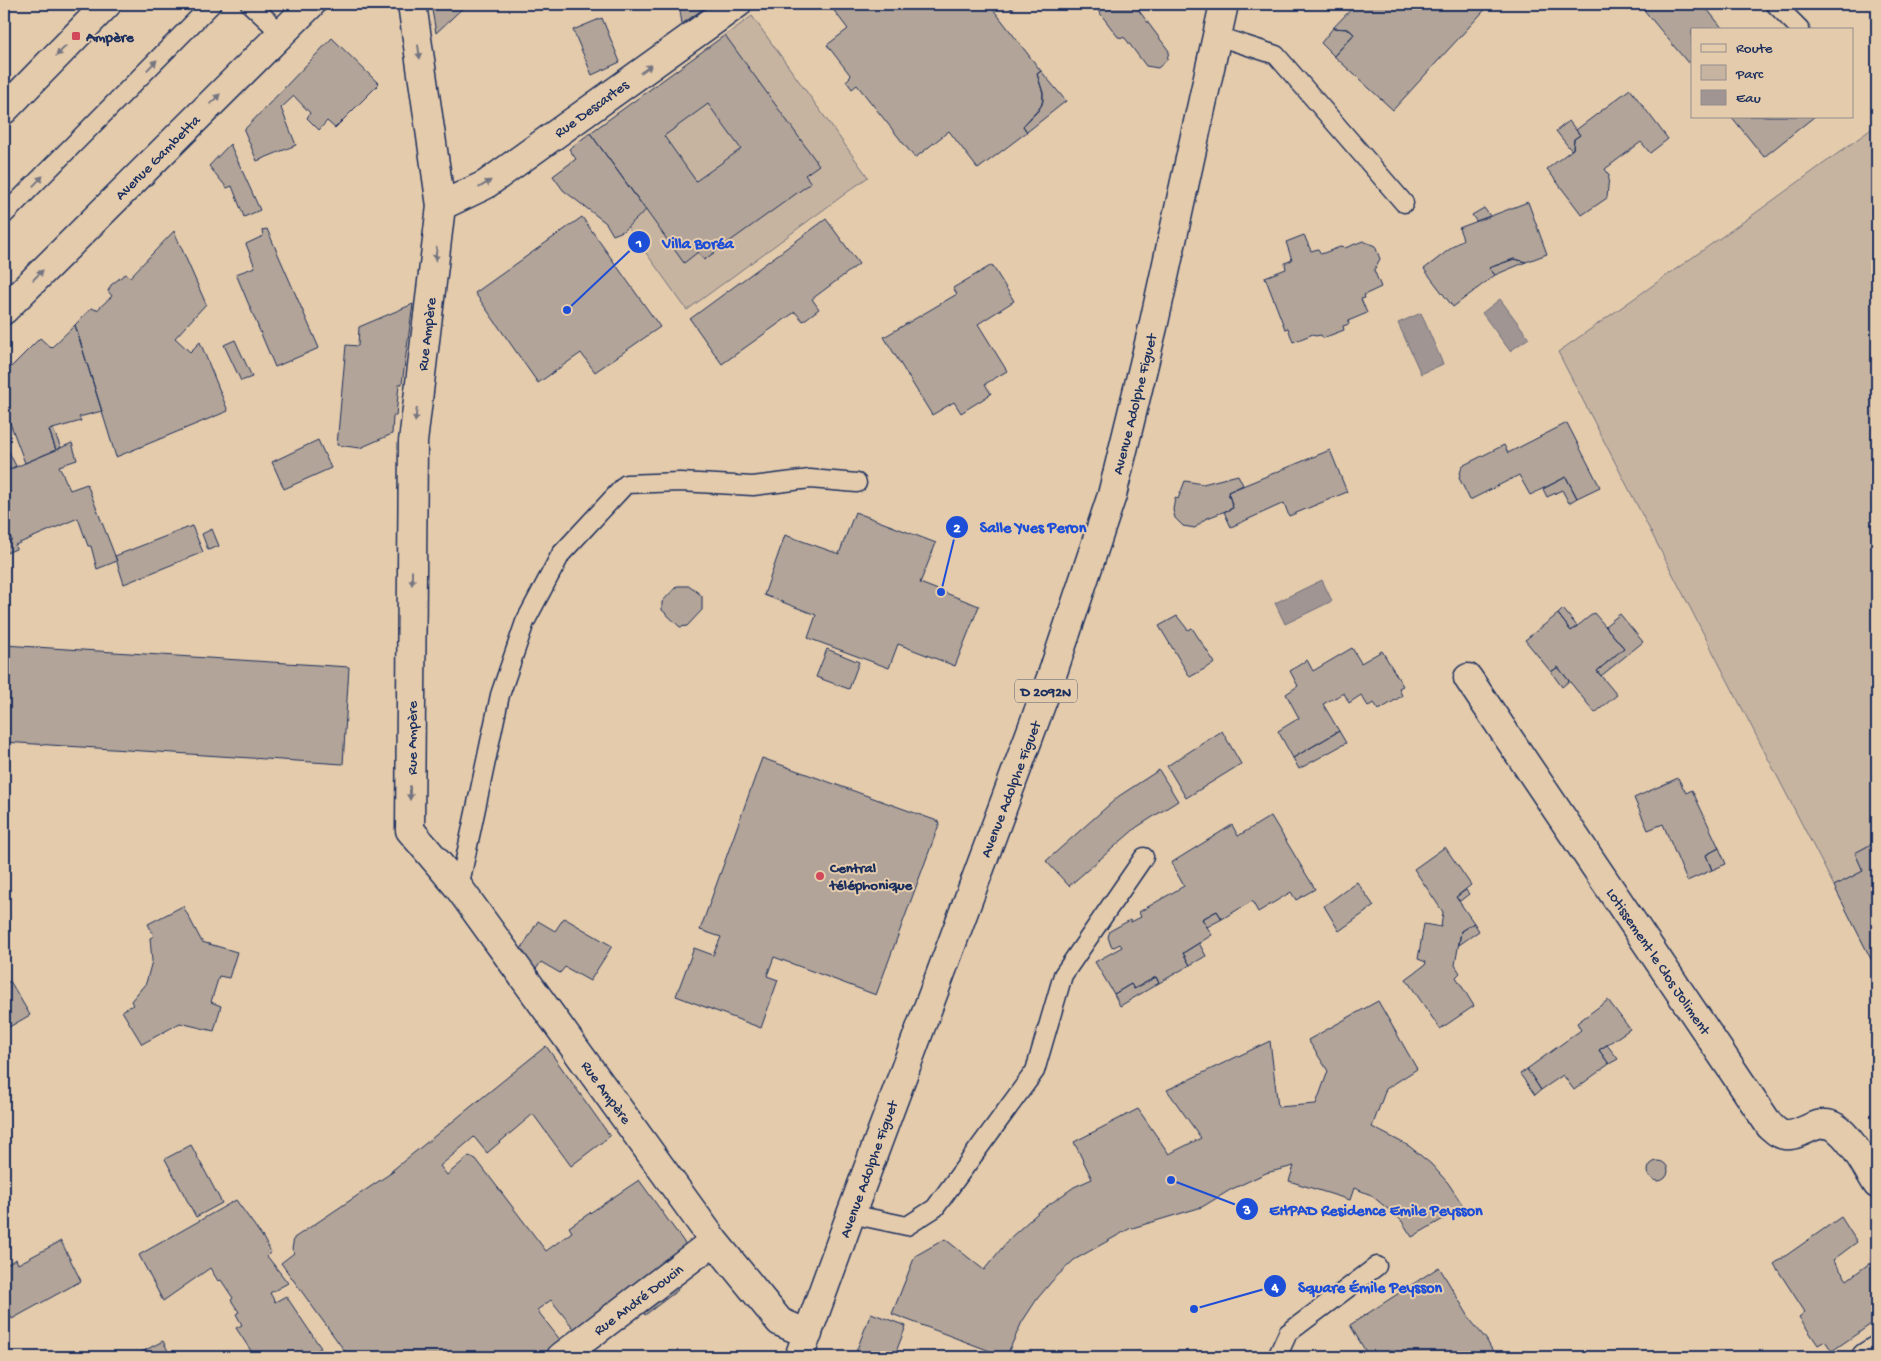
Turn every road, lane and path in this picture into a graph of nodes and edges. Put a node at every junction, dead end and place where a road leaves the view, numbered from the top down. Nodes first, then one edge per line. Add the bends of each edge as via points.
1 (107, 4) edge
2 (212, 4) edge
3 (250, 4) edge
4 (311, 4) edge
5 (412, 4) edge
6 (737, 4) edge
7 (1224, 4) edge
8 (1775, 4) edge
9 (1799, 28) edge
10 (281, 33) junction
11 (1217, 36) junction
12 (4, 110) edge
13 (1404, 203) dead end
14 (442, 206) junction
15 (4, 215) edge
16 (4, 310) edge
17 (857, 483) dead end
18 (1468, 678) dead end
19 (1144, 857) dead end
20 (459, 888) junction
21 (1877, 1184) edge
22 (851, 1214) junction
23 (714, 1241) junction
24 (1377, 1266) dead end
25 (804, 1346) edge
26 (1877, 1350) edge
27 (561, 1357) edge
28 (1277, 1357) edge
29 (1866, 1357) edge

1 -> 12 street
15 -> 2 lane
3 - 10 lane
4 - 10 street, Avenue Gambetta
5 -> 14 street, Rue Ampère
14 -> 6 street, Rue Descartes via 485,184
7 - 11 street, Avenue Adolphe Figuet / D 2092N
8 - 9 lane
16 -> 10 street, Avenue Gambetta
11 - 13 lane via 1276,55
11 - 22 street, Avenue Adolphe Figuet / D 2092N via 1153,327 1112,495 1052,675
14 -> 20 street, Rue Ampère via 413,442 410,830
17 - 20 lane via 810,479 753,486 680,482 626,484 561,554 524,622 500,695
18 - 21 street, Lotissement le Clos Joliment via 1770,1126 1780,1134 1793,1135 1818,1124 1834,1126 1845,1135
19 - 22 lane via 1063,975 1035,1071 935,1208 906,1226
20 - 23 street, Rue Ampère
22 - 25 street, Avenue Adolphe Figuet / D 2092N
23 - 25 street, Rue Ampère via 780,1322
23 - 27 street, Rue André Doucin
24 - 28 lane via 1288,1333
26 - 29 street

